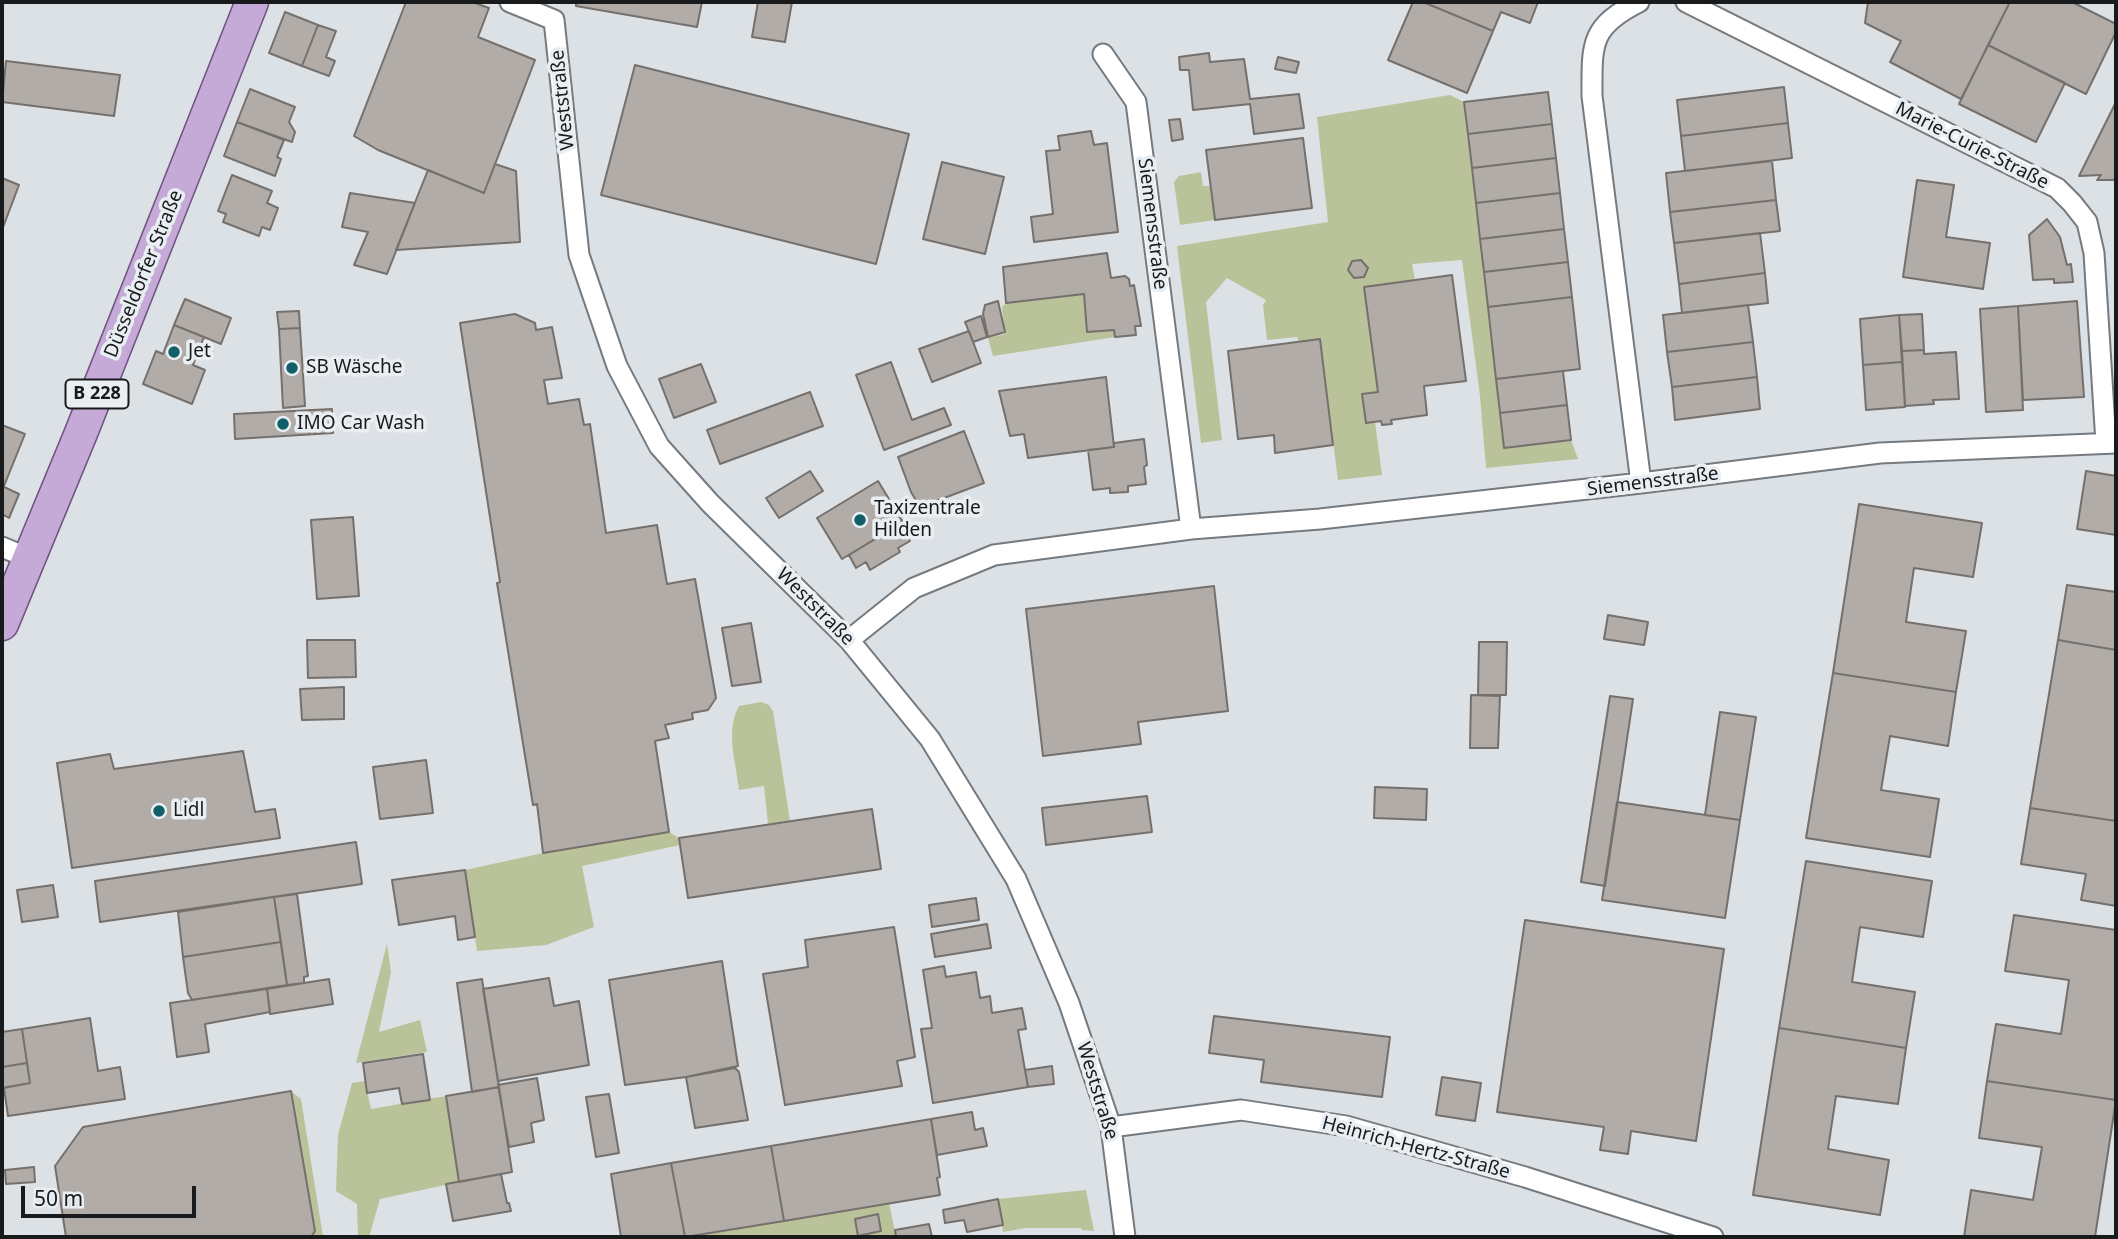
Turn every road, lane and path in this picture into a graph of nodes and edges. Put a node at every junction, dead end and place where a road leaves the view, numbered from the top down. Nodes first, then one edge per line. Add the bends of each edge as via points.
1 (252, 2) edge
2 (510, 2) edge
3 (1639, 2) edge
4 (1686, 2) edge
5 (1103, 54) dead end
6 (2111, 443) edge
7 (1641, 483) junction
8 (1191, 529) junction
9 (15, 552) edge
10 (2, 624) edge
11 (849, 640) junction
12 (1111, 1128) junction
13 (1125, 1237) edge
14 (1713, 1237) edge

1 - 9 main road, Düsseldorfer Straße / B 228 via 81,433
2 - 11 street, Weststraße via 554,20 579,255 617,366 659,446
3 - 7 street via 1618,13 1599,33 1592,55 1592,96
4 - 6 street, Marie-Curie-Straße via 2057,188 2072,203 2087,222 2094,253
5 - 8 street, Siemensstraße via 1136,102
6 - 7 street, Siemensstraße via 1880,453
7 - 8 street, Siemensstraße
8 - 11 street, Siemensstraße via 994,555 914,588
9 - 10 main road, Düsseldorfer Straße / B 228
11 - 12 street, Weststraße via 930,739 1016,879 1069,1003
12 - 13 street, Weststraße
12 - 14 street, Heinrich-Hertz-Straße via 1241,1110 1346,1126

